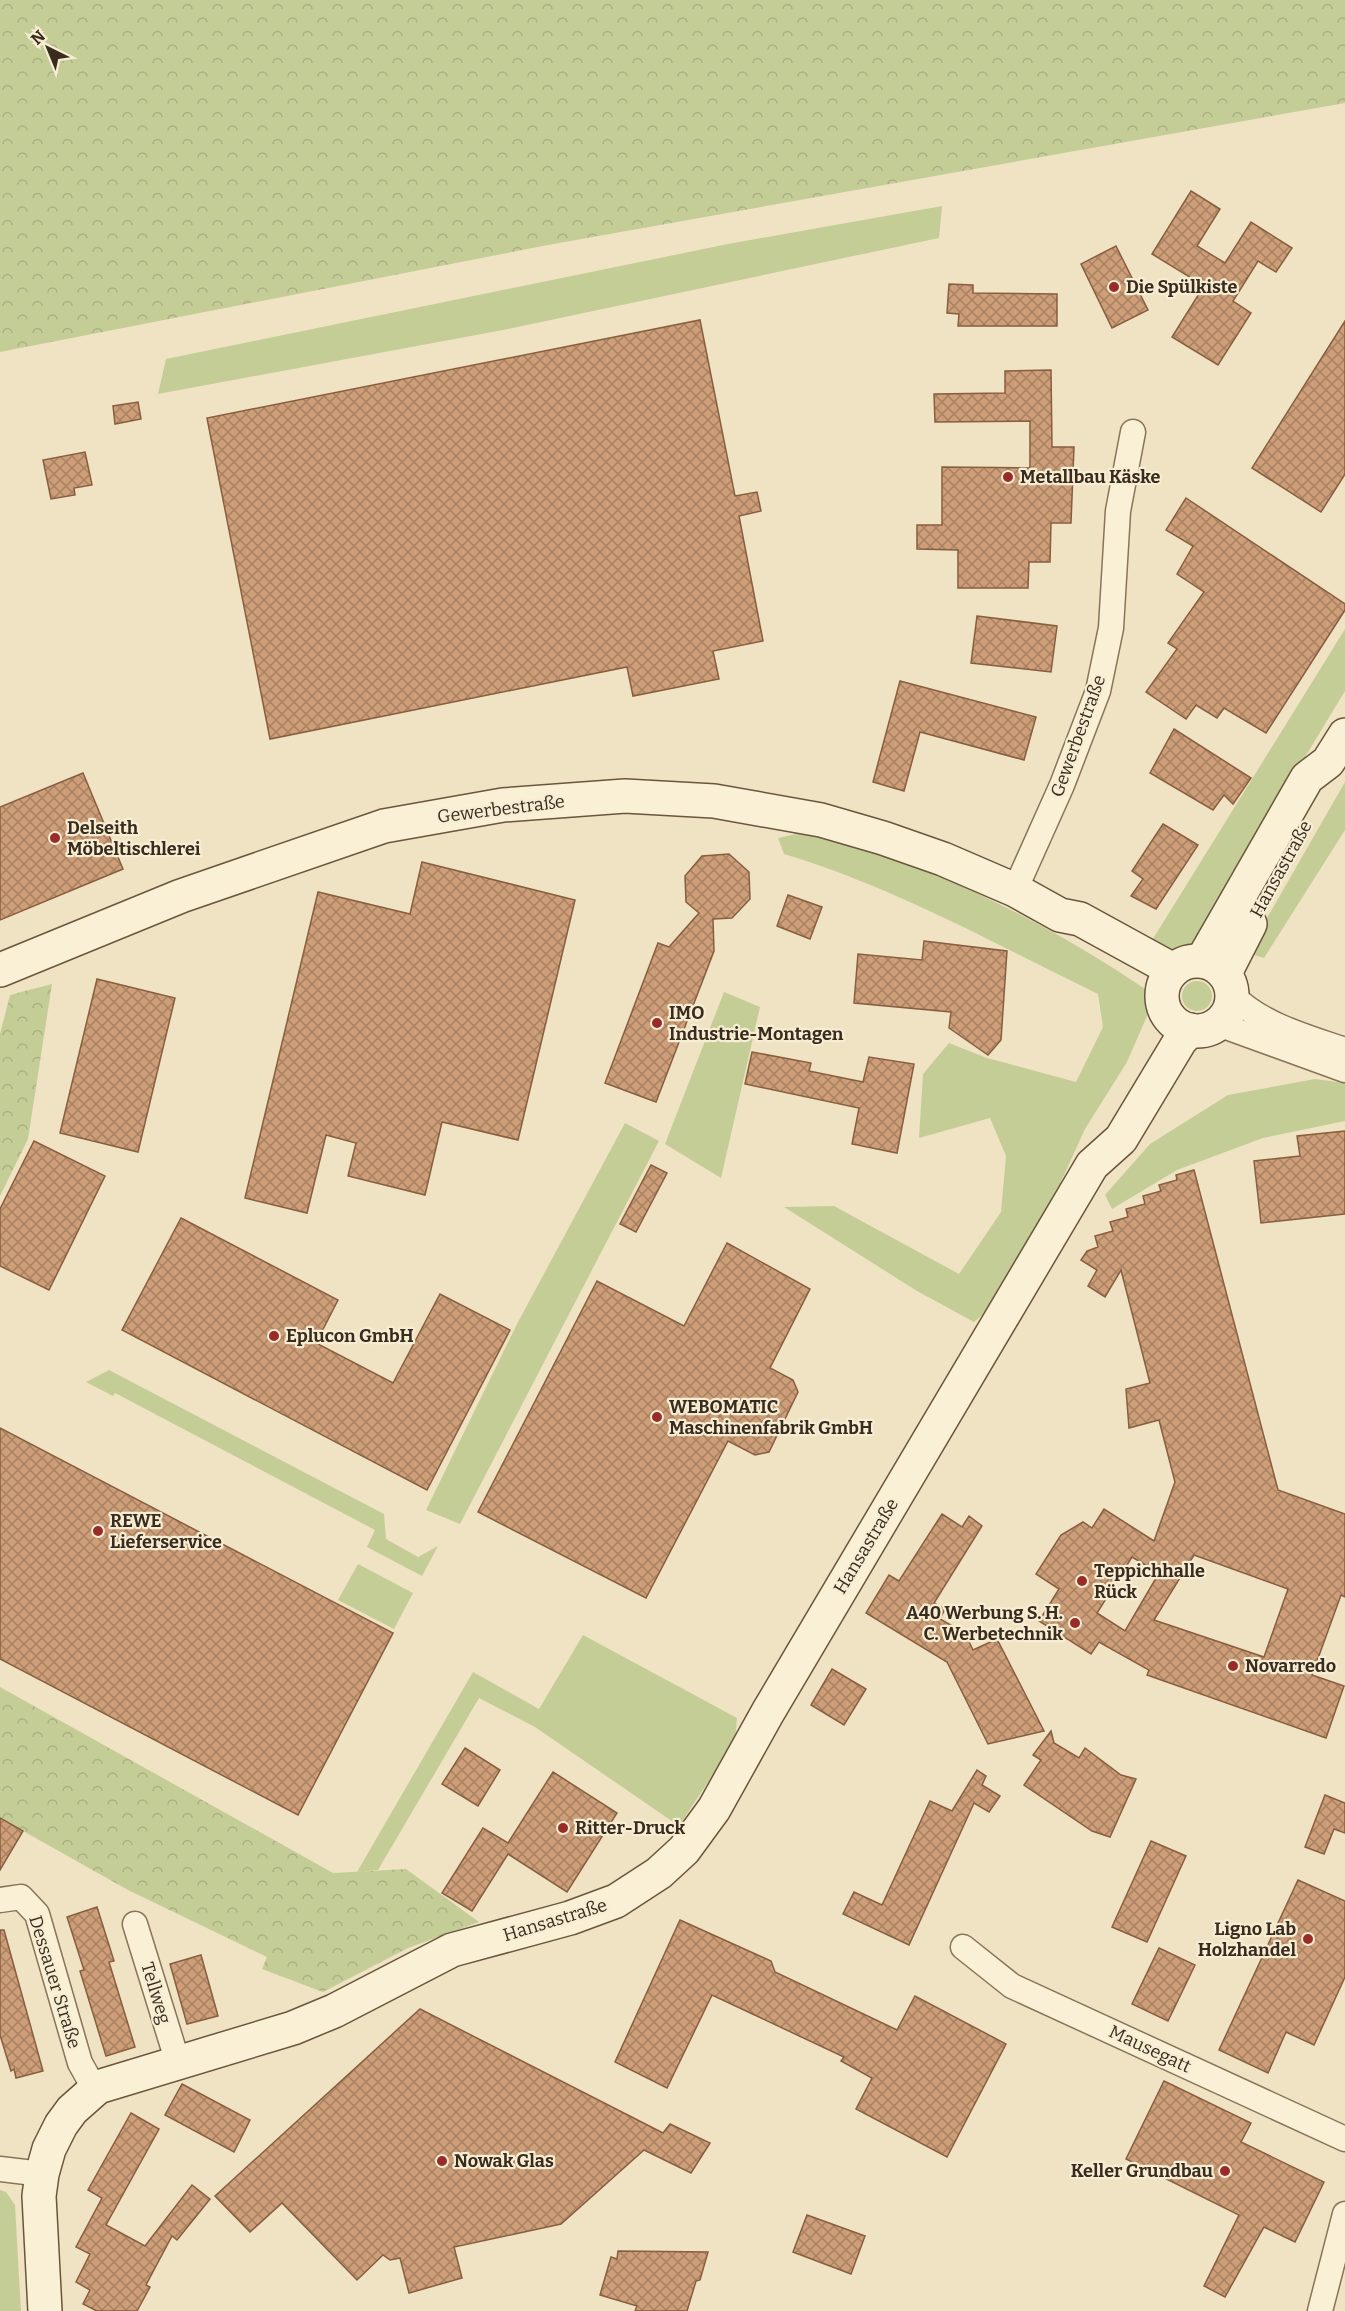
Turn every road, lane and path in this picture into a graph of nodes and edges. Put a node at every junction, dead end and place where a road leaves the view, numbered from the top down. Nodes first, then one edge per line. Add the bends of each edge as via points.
1 (1132, 432) dead end
2 (1337, 749) edge
3 (1015, 890) junction
4 (0, 970) edge
5 (1196, 995) junction
6 (1345, 1050) edge
7 (1345, 1070) edge
8 (0, 1900) edge
9 (135, 1924) dead end
10 (963, 1947) dead end
11 (178, 2062) junction
12 (98, 2088) junction
13 (1345, 2139) edge
14 (0, 2169) edge
15 (42, 2174) junction
16 (1345, 2214) edge
17 (45, 2311) edge
18 (1320, 2311) edge

1 - 3 street, Gewerbestraße via 1118,511 1111,628 1098,691
2 - 5 street, Hansastraße via 1308,778
3 - 4 street, Gewerbestraße via 884,838 820,820 714,801 626,796 503,805 384,826 181,896
3 - 5 street, Gewerbestraße via 1060,915 1080,919
5 - 6 street via 1244,1008
5 - 7 street
5 - 11 street, Hansastraße via 1101,1128 1092,1165 714,1809 670,1865 616,1901 570,1918 452,1950 293,2028
8 - 12 street, Dessauer Straße via 21,1897 36,1914 80,2063
9 - 11 street, Tellweg
10 - 13 street, Mausegatt via 1012,1986
11 - 12 street, Hansastraße
12 - 15 street, Hansastraße via 61,2125
14 - 15 street
15 - 17 street, Hansastraße via 39,2196
16 - 18 street

